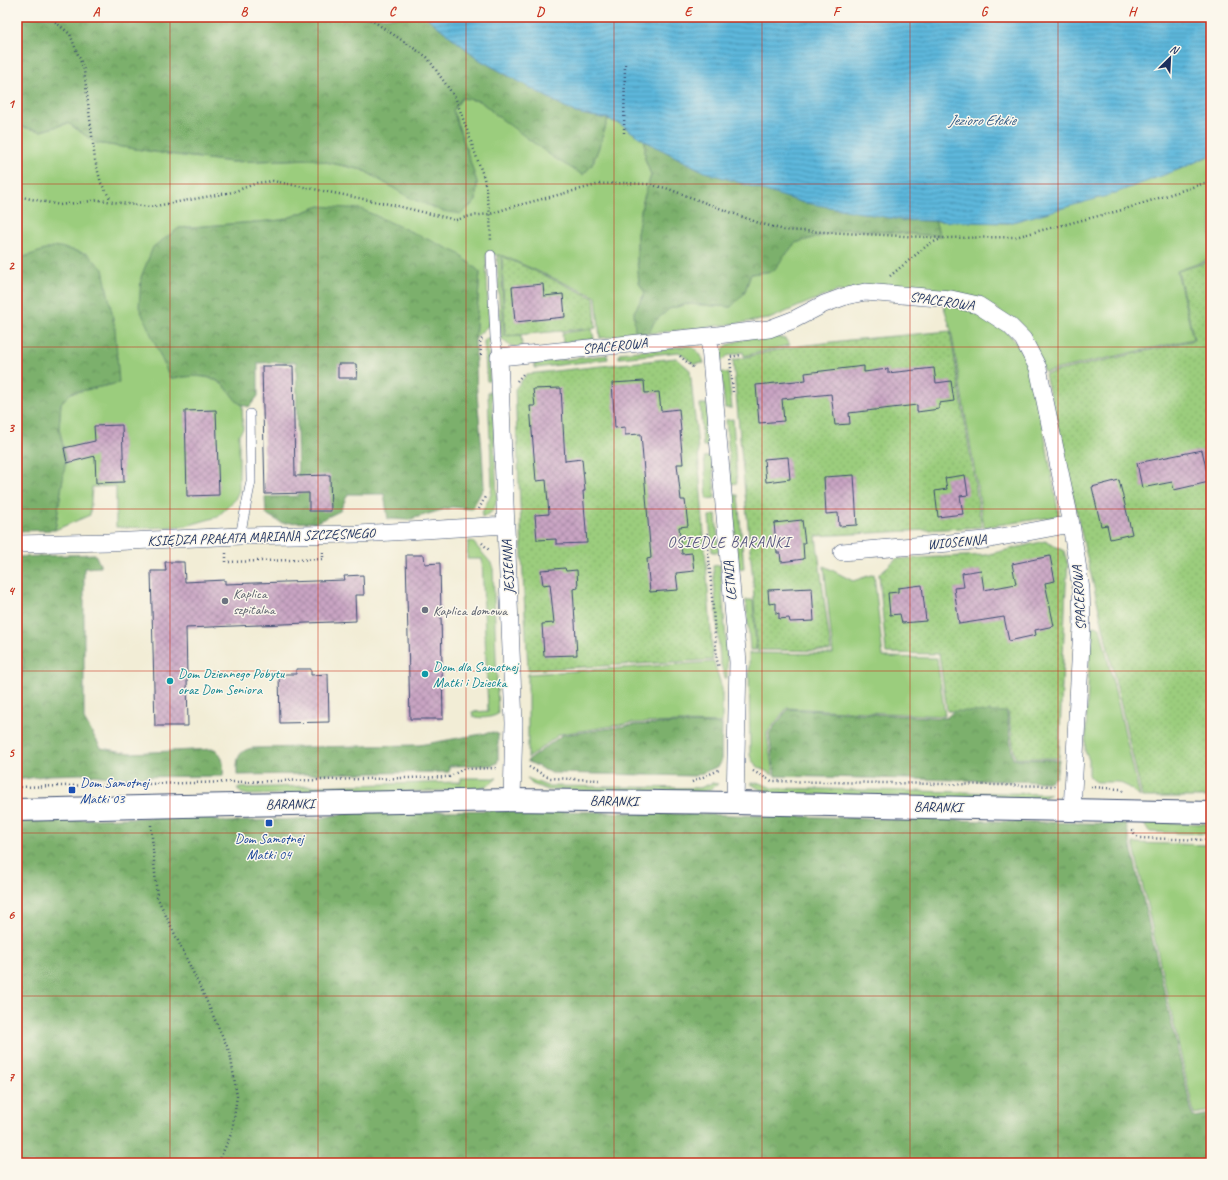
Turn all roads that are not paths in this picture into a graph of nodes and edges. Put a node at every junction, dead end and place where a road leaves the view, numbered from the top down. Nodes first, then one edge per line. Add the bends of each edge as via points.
1 (491, 255) road end
2 (709, 336) junction
3 (499, 357) junction
4 (250, 414) dead end
5 (1071, 524) junction
6 (506, 525) junction
7 (240, 536) junction
8 (17, 544) edge
9 (842, 552) dead end
10 (512, 800) junction
11 (735, 803) junction
12 (17, 810) edge
13 (1072, 810) junction
14 (1211, 813) edge

1 - 3 lane via 495,338
2 - 3 street, SPACEROWA
2 - 5 street, SPACEROWA via 769,329 824,304 865,292 951,299 978,305 1009,325 1023,339 1038,368
2 - 11 street, LETNIA via 738,662
3 - 6 street, JESIENNA
4 - 7 lane via 251,481
5 - 9 street, WIOSENNA via 985,540
5 - 13 street, SPACEROWA via 1081,589 1082,626
6 - 7 street, KSIĘDZA PRAŁATA MARIANA SZCZĘSNEGO via 359,534
6 - 10 street, JESIENNA via 514,723
7 - 8 street, KSIĘDZA PRAŁATA MARIANA SZCZĘSNEGO
10 - 11 street, BARANKI
10 - 12 street, BARANKI
11 - 13 street, BARANKI
13 - 14 street, BARANKI

